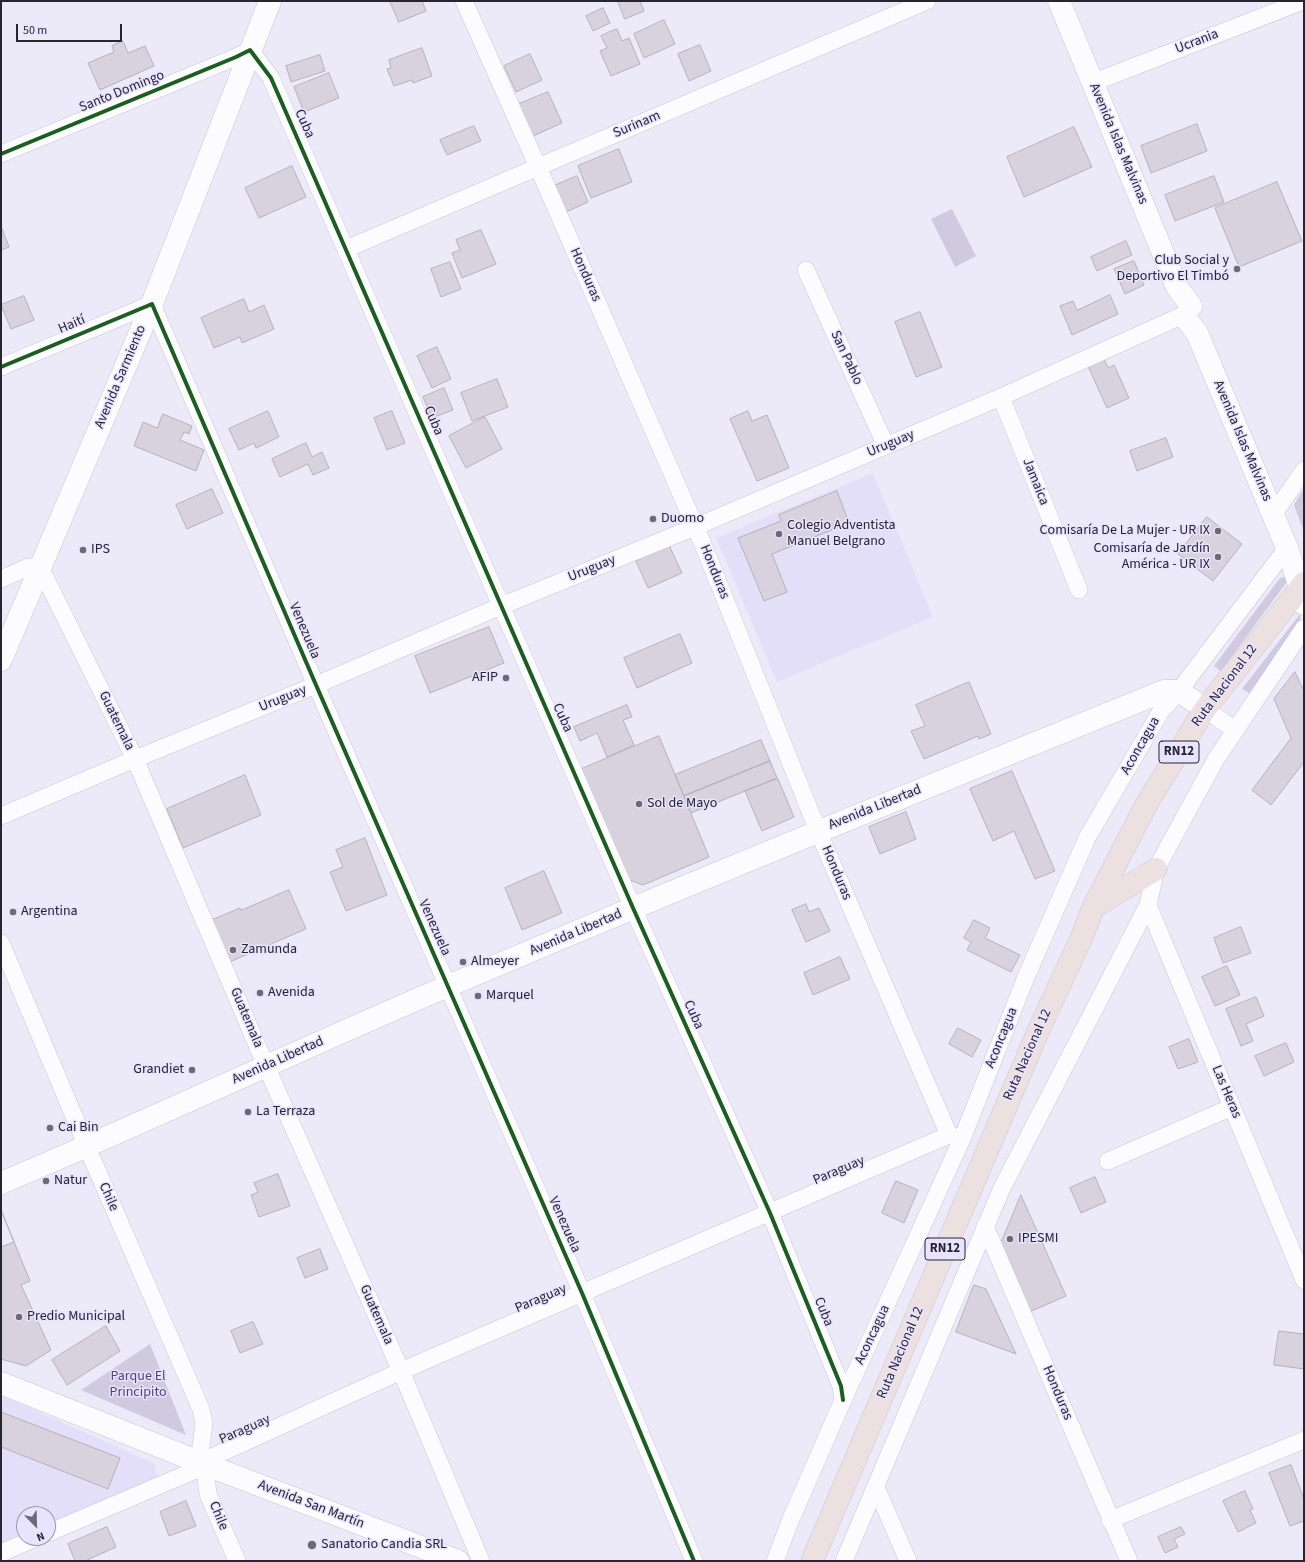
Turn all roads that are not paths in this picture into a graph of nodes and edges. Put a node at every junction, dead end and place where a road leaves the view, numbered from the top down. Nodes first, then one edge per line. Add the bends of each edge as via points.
1 (270, 1) edge
2 (464, 1) edge
3 (927, 1) edge
4 (1059, 1) edge
5 (1303, 1) edge
6 (250, 50) junction
7 (1092, 83) junction
8 (1, 154) edge
9 (538, 167) junction
10 (346, 249) junction
11 (806, 270) dead end
12 (152, 304) junction
13 (1188, 317) junction
14 (1, 367) edge
15 (1001, 397) junction
16 (886, 446) junction
17 (1304, 470) edge
18 (1273, 515) junction
19 (695, 527) junction
20 (1287, 548) junction
21 (40, 567) junction
22 (1, 579) edge
23 (1079, 590) dead end
24 (1303, 591) edge
25 (501, 606) junction
26 (1304, 628) edge
27 (1, 660) edge
28 (316, 685) junction
29 (1179, 691) junction
30 (1205, 710) junction
31 (1235, 730) junction
32 (135, 759) junction
33 (1, 816) edge
34 (818, 830) junction
35 (1156, 869) junction
36 (1148, 905) junction
37 (633, 908) junction
38 (1093, 908) junction
39 (1, 943) edge
40 (447, 986) junction
41 (266, 1066) junction
42 (1232, 1107) junction
43 (956, 1137) junction
44 (86, 1147) junction
45 (1108, 1161) dead end
46 (1, 1183) edge
47 (770, 1212) junction
48 (985, 1226) junction
49 (1304, 1280) edge
50 (582, 1293) junction
51 (400, 1372) junction
52 (1, 1383) edge
53 (843, 1400) junction
54 (1304, 1440) edge
55 (203, 1463) junction
56 (876, 1487) junction
57 (1110, 1520) junction
58 (56, 1529) edge
59 (17, 1546) edge
60 (1, 1553) edge
61 (237, 1561) edge
62 (458, 1561) edge
63 (481, 1561) edge
64 (694, 1561) edge
65 (775, 1561) edge
66 (812, 1561) edge
67 (844, 1561) edge
68 (908, 1561) edge
69 (1129, 1561) edge

1 - 6 main road, Avenida Sarmiento
2 - 9 street, Honduras
3 - 9 street, Surinam
4 - 7 main road, Avenida Islas Malvinas
5 - 7 street, Ucrania
6 - 8 street, Santo Domingo
6 - 10 street, Cuba via 271,78
6 - 12 main road, Avenida Sarmiento
7 - 13 main road, Avenida Islas Malvinas
9 - 10 street, Surinam
9 - 19 street, Honduras
10 - 25 street, Cuba
11 - 16 street, San Pablo
12 - 14 street, Haití
12 - 21 main road, Avenida Sarmiento
12 - 28 street, Venezuela
13 - 15 street, Uruguay
13 - 18 main road, Avenida Islas Malvinas
15 - 16 street, Uruguay
15 - 23 street, Jamaica
16 - 19 street, Uruguay
17 - 18 street
18 - 20 main road, Avenida Islas Malvinas
19 - 25 street, Uruguay
19 - 34 street, Honduras
20 - 24 main road, Avenida Islas Malvinas
20 - 29 street, Aconcagua
21 - 22 street via 28,567
21 - 27 main road, Avenida Sarmiento
21 - 32 street, Guatemala
24 - 30 highway, Ruta Nacional 12 / RN12
25 - 28 street, Uruguay
25 - 37 street, Cuba
26 - 31 street
28 - 32 street, Uruguay
28 - 40 street, Venezuela
29 - 30 main road
29 - 34 main road, Avenida Libertad via 1164,691
29 - 43 street, Aconcagua via 1161,711 1087,838
30 - 31 street
30 - 38 highway, Ruta Nacional 12 / RN12 via 1146,805
31 - 35 street via 1216,759
32 - 33 street, Uruguay
32 - 41 street, Guatemala
34 - 37 main road, Avenida Libertad
34 - 43 street, Honduras
35 - 36 street
35 - 38 highway
36 - 42 street, Las Heras
36 - 48 street via 1002,1188
37 - 40 main road, Avenida Libertad
37 - 47 street, Cuba
38 - 66 highway, Ruta Nacional 12 / RN12 via 1030,1049
39 - 44 street, Chile
40 - 41 main road, Avenida Libertad
40 - 50 street, Venezuela
41 - 44 main road, Avenida Libertad
41 - 51 street, Guatemala
42 - 45 street
42 - 49 street, Las Heras
43 - 47 street, Paraguay
43 - 53 street, Aconcagua
44 - 46 main road, Avenida Libertad
44 - 55 street, Chile via 201,1409 204,1423
47 - 50 street, Paraguay
47 - 53 street, Cuba via 841,1386
48 - 56 street
48 - 57 street, Honduras
50 - 51 street, Paraguay
50 - 64 street, Venezuela
51 - 55 street, Paraguay
51 - 63 street, Guatemala
52 - 55 main road, Avenida San Martín
53 - 65 street, Aconcagua
54 - 57 street
55 - 58 street, Paraguay
55 - 61 street, Chile via 208,1494
55 - 62 main road, Avenida San Martín
56 - 67 street
56 - 68 street
57 - 69 street, Honduras
59 - 60 street

